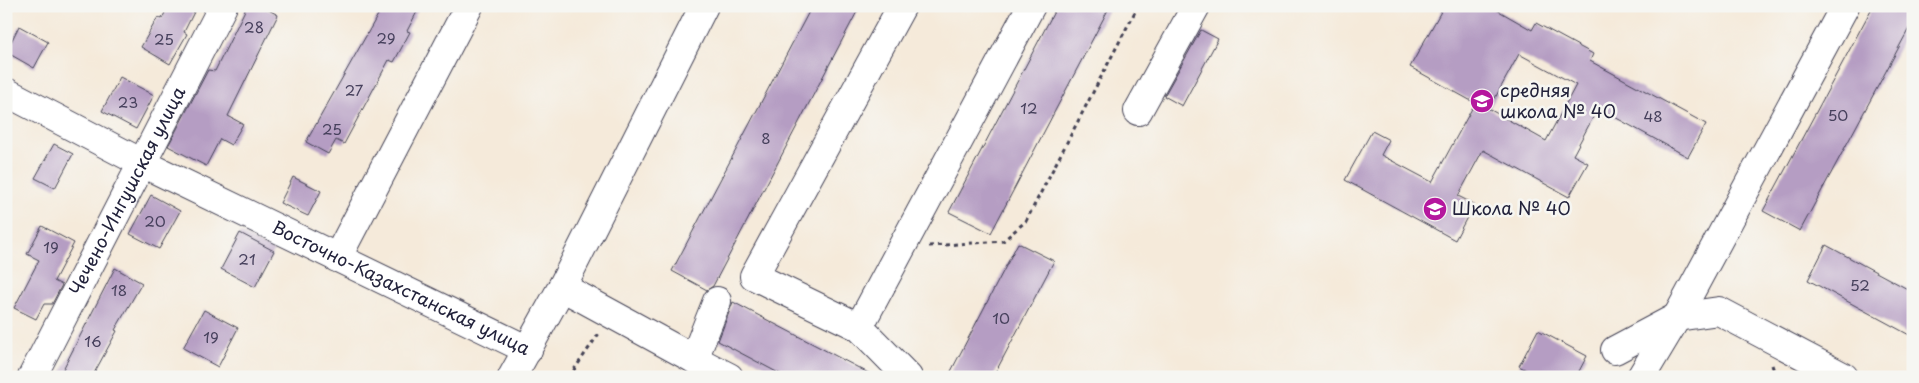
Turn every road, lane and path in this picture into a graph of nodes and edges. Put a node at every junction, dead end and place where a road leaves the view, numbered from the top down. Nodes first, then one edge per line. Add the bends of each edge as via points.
1 (224, 6) edge
2 (469, 6) edge
3 (704, 6) edge
4 (902, 6) edge
5 (1032, 6) edge
6 (1138, 6) edge
7 (1196, 6) edge
8 (1844, 6) edge
9 (6, 92) edge
10 (1138, 111) dead end
11 (142, 163) junction
12 (901, 248) junction
13 (337, 258) junction
14 (562, 286) junction
15 (717, 301) dead end
16 (610, 314) junction
17 (1677, 317) junction
18 (859, 327) junction
19 (528, 350) junction
20 (1615, 350) dead end
21 (694, 359) junction
22 (32, 377) edge
23 (512, 377) edge
24 (569, 377) edge
25 (729, 377) edge
26 (908, 377) edge
27 (1641, 377) edge
28 (1844, 377) edge

1 - 11 street, Чечено-Ингушская улица
2 - 13 street
3 - 14 street, Восточно-Казахстанская улица
4 - 18 street via 754,276
5 - 12 street
6 - 12 path via 1026,221 1003,241
7 - 10 street
8 - 17 street
9 - 11 street, Восточно-Казахстанская улица
11 - 13 street, Восточно-Казахстанская улица
11 - 22 street, Чечено-Ингушская улица
12 - 18 street
13 - 19 street, Восточно-Казахстанская улица
14 - 16 street
14 - 19 street, Восточно-Казахстанская улица
15 - 21 street
16 - 21 street
16 - 24 path
17 - 20 street
17 - 27 street
17 - 28 street via 1719,311
18 - 26 street
19 - 23 street
21 - 25 street

